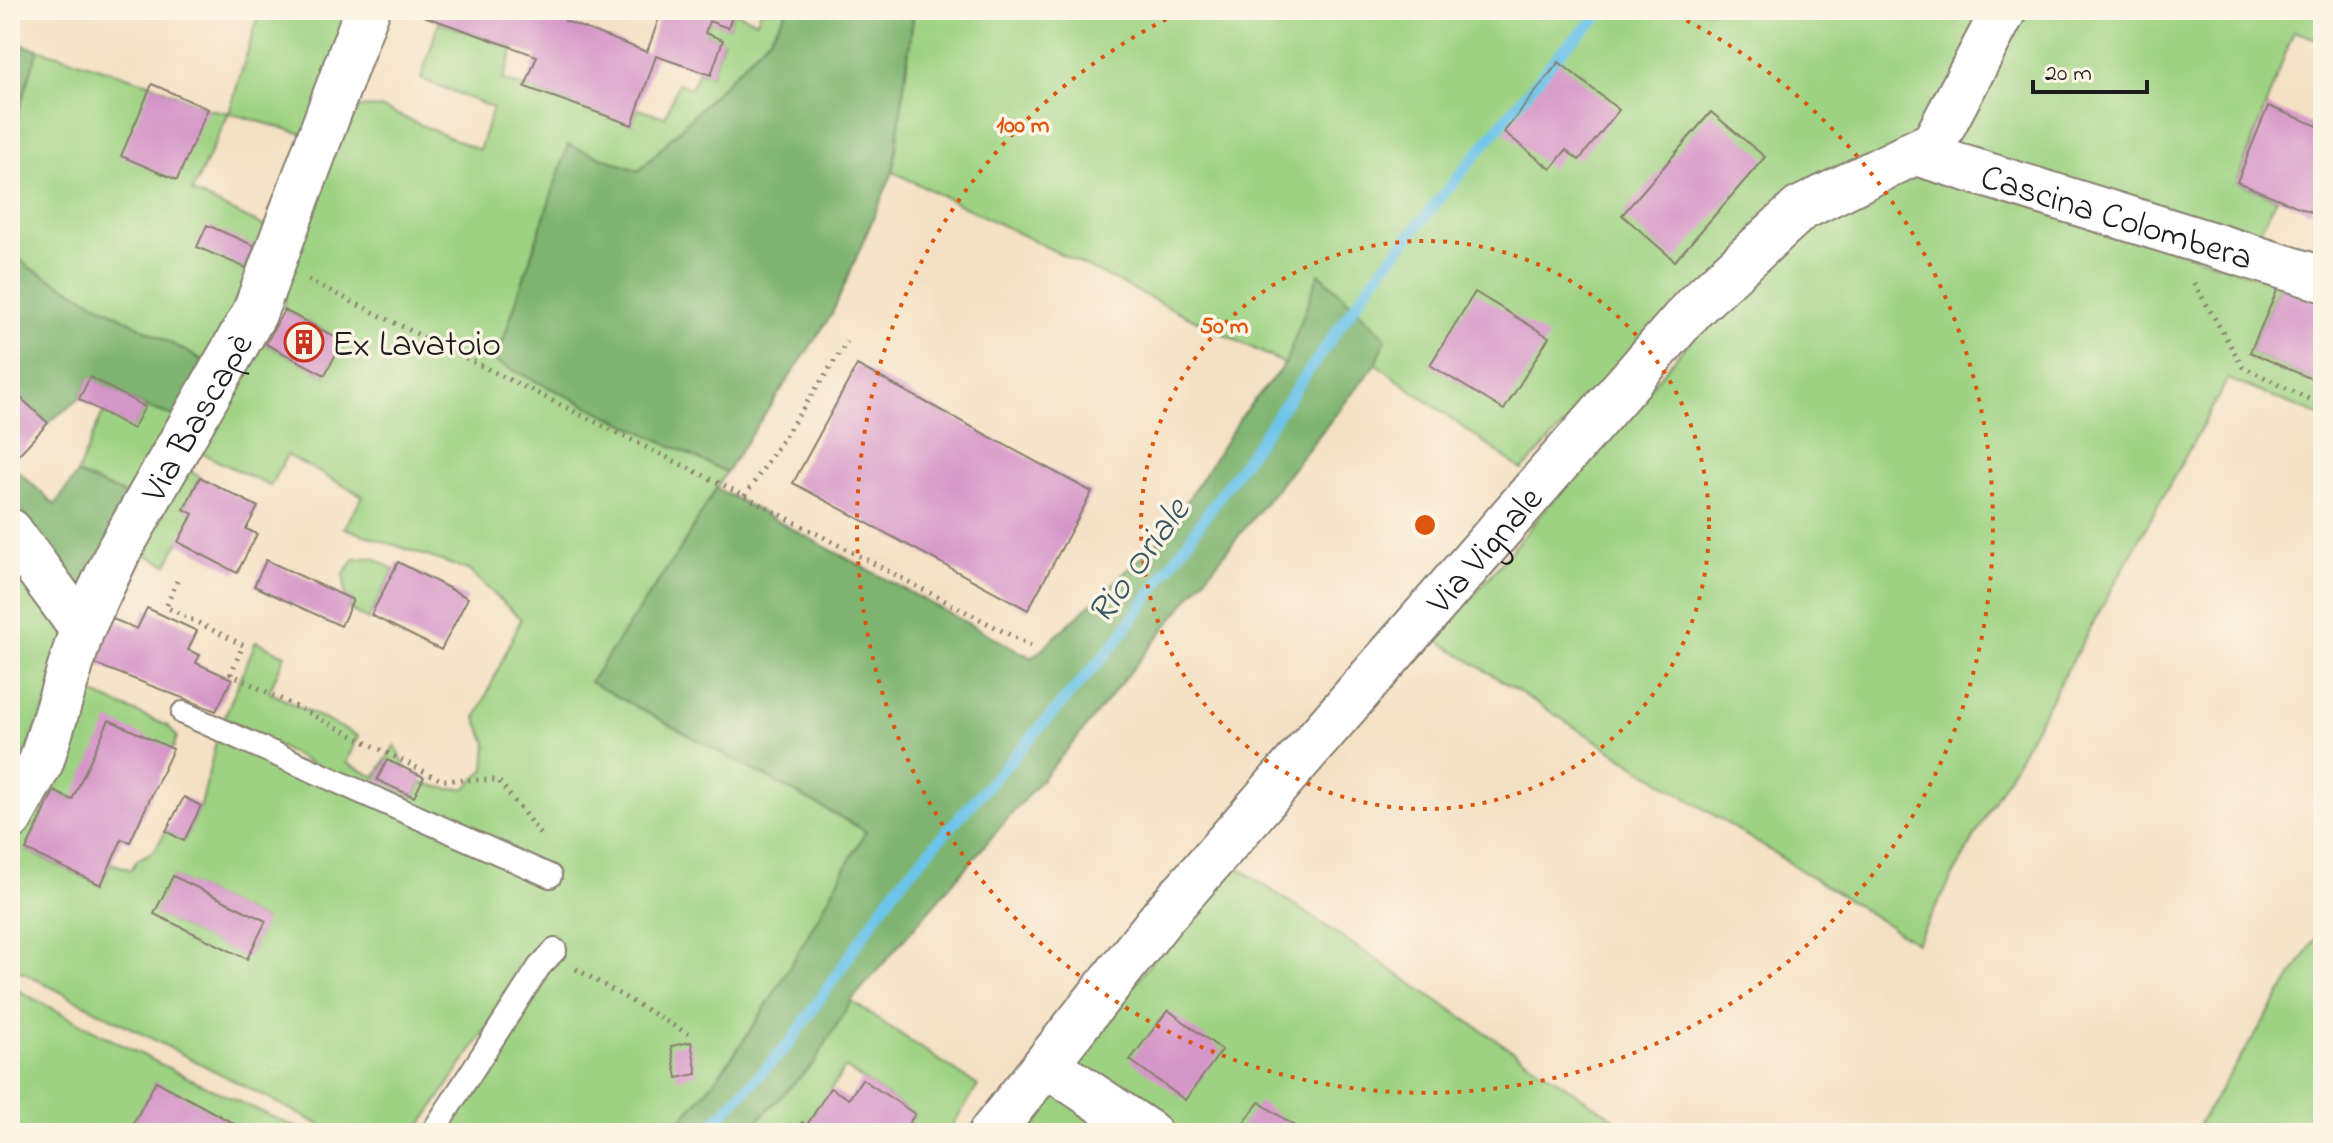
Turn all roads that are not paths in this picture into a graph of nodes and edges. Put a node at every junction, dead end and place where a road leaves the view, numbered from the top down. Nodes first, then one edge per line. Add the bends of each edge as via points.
1 (367, 10) edge
2 (2004, 10) edge
3 (1913, 152) junction
4 (2323, 279) edge
5 (10, 531) edge
6 (82, 629) junction
7 (183, 713) dead end
8 (10, 818) edge
9 (550, 876) dead end
10 (555, 950) dead end
11 (1047, 1065) junction
12 (432, 1133) edge
13 (991, 1133) edge
14 (1149, 1133) edge

1 - 6 street, Via Bascapè via 254,314 119,550
2 - 3 street, Via Vignale via 1934,143
3 - 4 street, Cascina Colombera
3 - 11 street, Via Vignale via 1800,209 1694,307 1163,916
5 - 6 street
6 - 8 street, Via Bascapè via 41,762
7 - 9 lane
10 - 12 lane
11 - 13 street, Via Vignale
11 - 14 street

